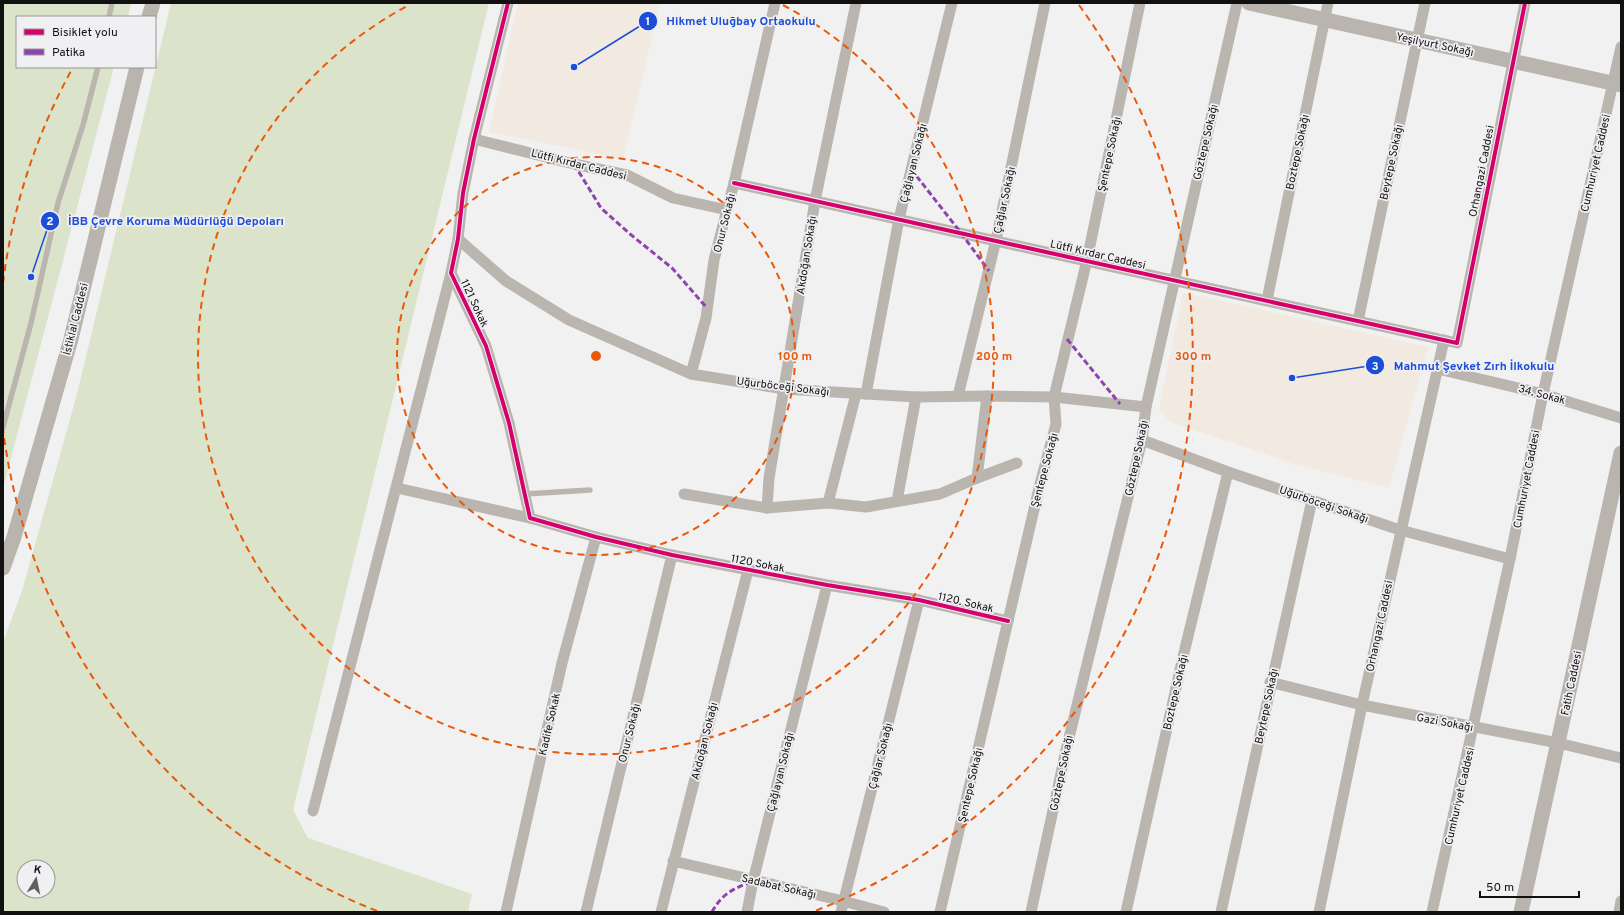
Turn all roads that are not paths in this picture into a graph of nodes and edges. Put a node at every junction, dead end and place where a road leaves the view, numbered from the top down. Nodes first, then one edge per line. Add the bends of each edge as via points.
1 (112, 3) edge
2 (153, 3) edge
3 (508, 3) edge
4 (775, 3) edge
5 (856, 3) edge
6 (952, 3) edge
7 (1045, 3) edge
8 (1140, 3) edge
9 (1237, 3) edge
10 (1249, 3) edge
11 (1328, 3) edge
12 (1425, 3) edge
13 (1525, 3) edge
14 (109, 16) edge
15 (149, 16) edge
16 (1324, 20) junction
17 (1417, 40) junction
18 (1621, 47) edge
19 (1512, 61) junction
20 (98, 68) edge
21 (137, 68) edge
22 (1617, 84) edge
23 (474, 139) junction
24 (734, 183) junction
25 (815, 201) junction
26 (727, 210) junction
27 (899, 219) junction
28 (458, 239) junction
29 (996, 240) junction
30 (1087, 260) junction
31 (451, 273) junction
32 (1174, 280) junction
33 (1267, 300) junction
34 (1358, 321) junction
35 (1444, 340) junction
36 (1457, 343) joint
37 (1438, 369) junction
38 (691, 374) junction
39 (784, 389) junction
40 (861, 394) junction
41 (1543, 394) junction
42 (958, 396) junction
43 (987, 396) junction
44 (916, 397) junction
45 (1054, 397) junction
46 (1146, 407) junction
47 (1621, 418) edge
48 (3, 428) edge
49 (1142, 440) junction
50 (1621, 453) edge
51 (1017, 463) dead end
52 (1228, 472) junction
53 (977, 478) junction
54 (397, 488) junction
55 (590, 490) dead end
56 (524, 494) junction
57 (684, 494) dead end
58 (1312, 500) junction
59 (897, 501) junction
60 (828, 503) junction
61 (767, 508) junction
62 (530, 518) junction
63 (1400, 530) junction
64 (596, 537) junction
65 (672, 555) junction
66 (1510, 559) junction
67 (3, 568) edge
68 (748, 570) junction
69 (828, 585) junction
70 (919, 600) junction
71 (1008, 621) junction
72 (1270, 682) junction
73 (1362, 705) junction
74 (1474, 728) junction
75 (1558, 743) junction
76 (1621, 758) edge
77 (313, 811) dead end
78 (673, 861) junction
79 (753, 881) junction
80 (844, 901) junction
81 (1621, 901) edge
82 (506, 912) edge
83 (586, 912) edge
84 (661, 912) edge
85 (747, 912) edge
86 (841, 912) edge
87 (884, 912) edge
88 (940, 912) edge
89 (1031, 912) edge
90 (1126, 912) edge
91 (1221, 912) edge
92 (1319, 912) edge
93 (1432, 912) edge
94 (1521, 912) edge
95 (1618, 912) edge

1 - 14 lane
2 - 15 main road
3 - 23 street, 1121 Sokak
4 - 24 street, Onur Sokağı
5 - 25 street, Akdoğan Sokağı
6 - 27 street, Çağlayan Sokağı
7 - 29 street, Çağlar Sokağı
8 - 30 street, Şentepe Sokağı
9 - 32 street, Göztepe Sokağı
10 - 16 main road, Yeşilyurt Sokağı
11 - 16 street, Boztepe Sokağı
12 - 17 street, Beytepe Sokağı
13 - 19 street, Orhangazi Caddesi
16 - 17 main road, Yeşilyurt Sokağı
16 - 33 street, Boztepe Sokağı
17 - 19 main road, Yeşilyurt Sokağı
17 - 34 street, Beytepe Sokağı
18 - 22 street, Cumhuriyet Caddesi
19 - 22 main road, Yeşilyurt Sokağı
19 - 36 street, Orhangazi Caddesi
20 - 48 lane via 58,203 31,323
21 - 67 main road, İstiklal Caddesi via 71,339
22 - 41 street, Cumhuriyet Caddesi
23 - 26 street, Lütfi Kırdar Caddesi via 627,175 673,198
23 - 28 street, 1121 Sokak via 462,193
24 - 25 street, Lütfi Kırdar Caddesi
24 - 26 street, Onur Sokağı
25 - 27 street, Lütfi Kırdar Caddesi
25 - 39 street, Akdoğan Sokağı
26 - 38 street, Onur Sokağı via 714,260 706,318
27 - 29 street, Lütfi Kırdar Caddesi
27 - 40 street, Çağlayan Sokağı
28 - 31 street, 1121 Sokak
28 - 38 street, Uğurböceği Sokağı via 506,281 569,320
29 - 30 street, Lütfi Kırdar Caddesi
29 - 42 street, Çağlar Sokağı
30 - 32 street, Lütfi Kırdar Caddesi
30 - 45 street, Şentepe Sokağı
31 - 54 street
31 - 56 street, 1121 Sokak via 486,346 509,423
32 - 33 street, Lütfi Kırdar Caddesi
32 - 46 street, Göztepe Sokağı
33 - 34 street, Lütfi Kırdar Caddesi
34 - 35 street, Lütfi Kırdar Caddesi
35 - 36 street, Lütfi Kırdar Caddesi
35 - 37 street, Orhangazi Caddesi
37 - 41 street, 34. Sokak
37 - 63 street, Orhangazi Caddesi
38 - 39 street, Uğurböceği Sokağı
39 - 40 street, Uğurböceği Sokağı
39 - 61 street, Akdoğan Sokağı via 769,478
40 - 44 street, Uğurböceği Sokağı
40 - 60 street, Çağlayan Sokağı
41 - 47 street, 34. Sokak
41 - 66 street, Cumhuriyet Caddesi
42 - 43 street, Uğurböceği Sokağı
42 - 44 street, Uğurböceği Sokağı
43 - 45 street, Uğurböceği Sokağı
43 - 53 street
44 - 59 street
45 - 46 street, Uğurböceği Sokağı
45 - 71 street, Şentepe Sokağı via 1056,424
46 - 49 street, Göztepe Sokağı
49 - 52 street, Uğurböceği Sokağı
49 - 89 street, Göztepe Sokağı via 1066,750
50 - 75 main road, Fatih Caddesi
51 - 53 street
52 - 58 street, Uğurböceği Sokağı
52 - 90 street, Boztepe Sokağı via 1182,661
53 - 59 street via 940,494
54 - 62 street
54 - 77 street
55 - 56 lane
56 - 62 street, 1121 Sokak
57 - 61 street
58 - 63 street, Uğurböceği Sokağı
58 - 72 street, Beytepe Sokağı
59 - 60 street via 866,507
60 - 61 street
62 - 64 street
63 - 66 street, Uğurböceği Sokağı
63 - 73 street, Orhangazi Caddesi
64 - 65 street, 1120 Sokak
64 - 82 street, Kadife Sokak via 562,663
65 - 68 street, 1120 Sokak
65 - 83 street, Onur Sokağı
66 - 74 street, Cumhuriyet Caddesi
68 - 69 street, 1120 Sokak
68 - 78 street, Akdoğan Sokağı
69 - 70 street, 1120 Sokak
69 - 79 street, Çağlayan Sokağı
70 - 71 street, 1120. Sokak
70 - 80 street, Çağlar Sokağı
71 - 88 street, Şentepe Sokağı
72 - 73 street, Gazi Sokağı
72 - 91 street, Beytepe Sokağı
73 - 74 street, Gazi Sokağı
73 - 92 street, Orhangazi Caddesi
74 - 75 street, Gazi Sokağı
74 - 93 street, Cumhuriyet Caddesi
75 - 76 street, Gazi Sokağı
75 - 94 main road, Fatih Caddesi
78 - 79 street, Sadabat Sokağı
78 - 84 street, Akdoğan Sokağı
79 - 80 street, Sadabat Sokağı
79 - 85 street, Çağlayan Sokağı
80 - 86 street, Çağlar Sokağı
80 - 87 street, Sadabat Sokağı
81 - 95 street

